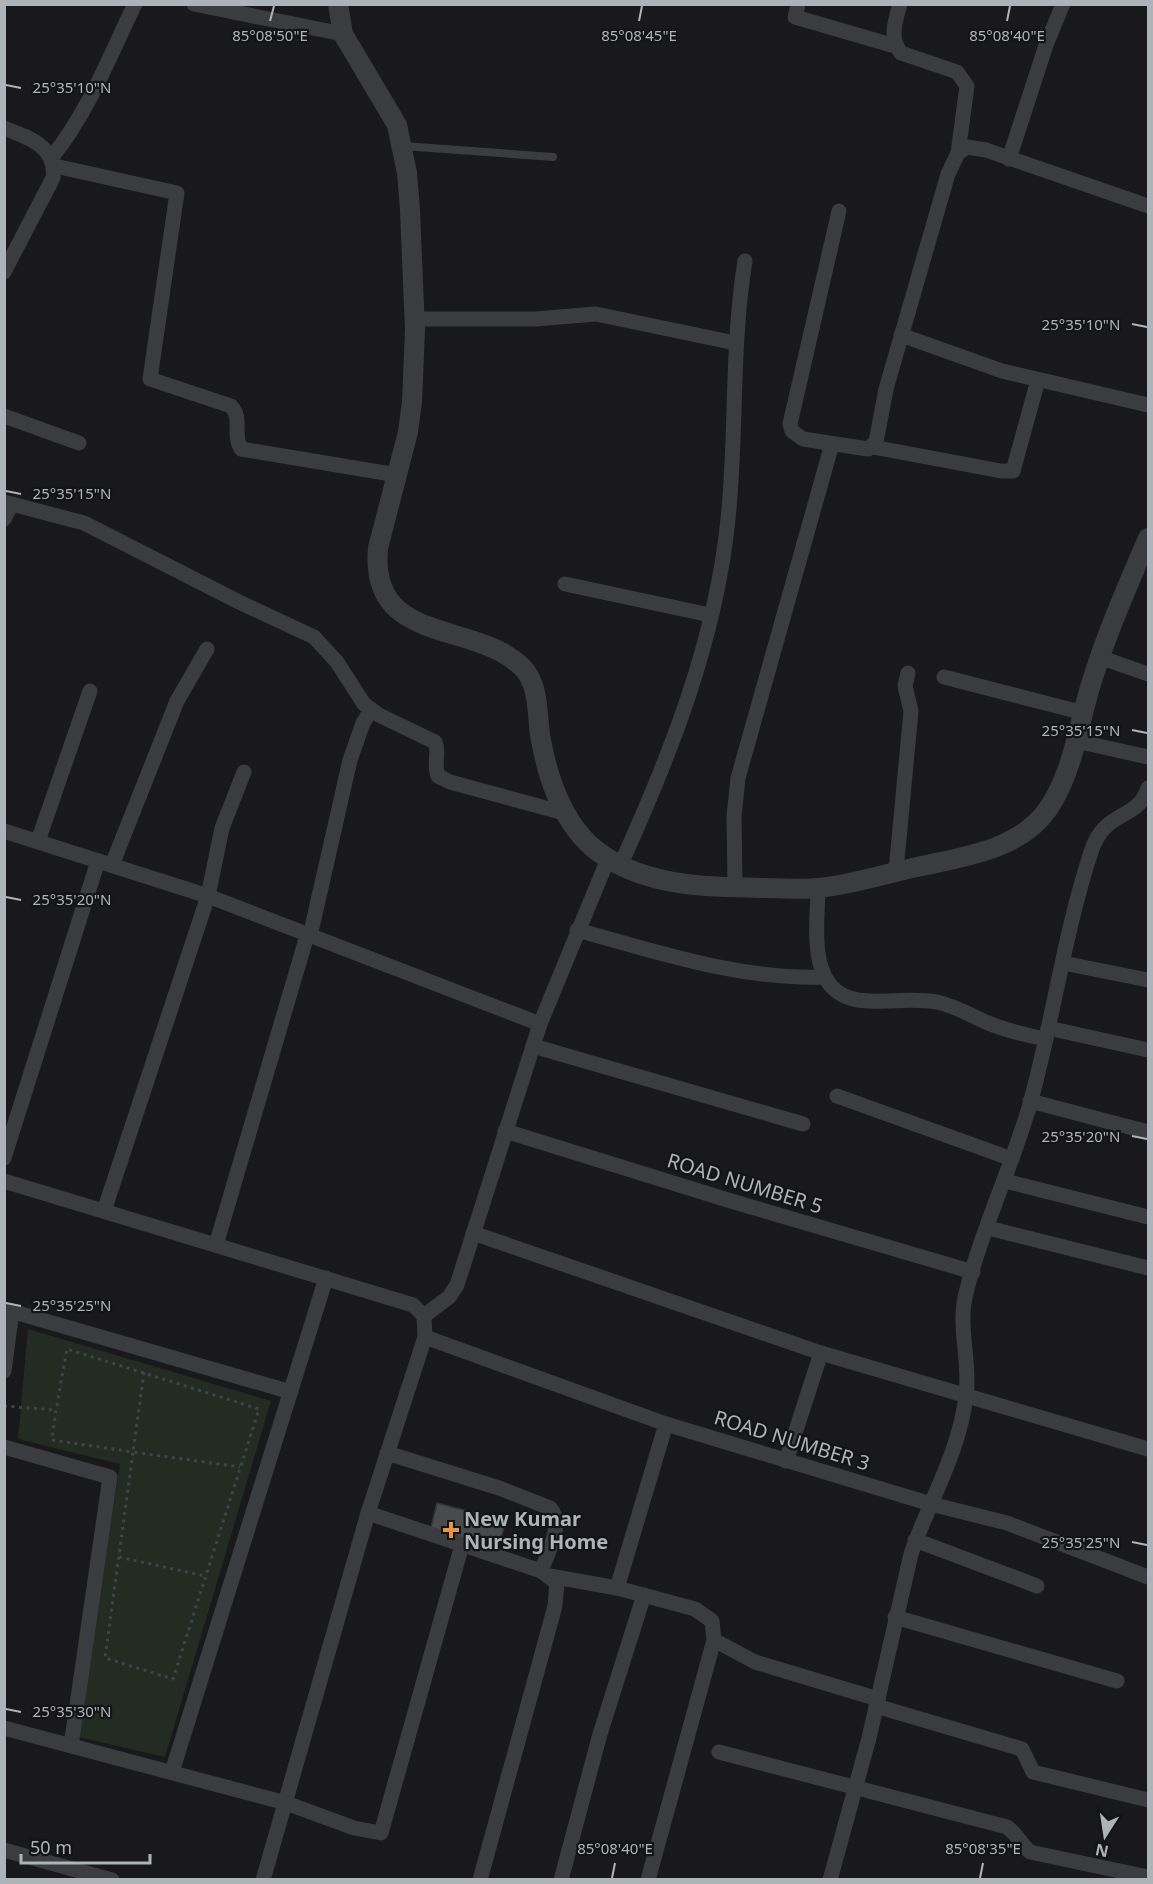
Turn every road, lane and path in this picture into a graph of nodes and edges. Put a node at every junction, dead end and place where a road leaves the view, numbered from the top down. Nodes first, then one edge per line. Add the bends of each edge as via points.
1 (135, 4) edge
2 (194, 4) edge
3 (338, 4) edge
4 (798, 4) edge
5 (900, 4) edge
6 (1063, 4) edge
7 (344, 34) junction
8 (895, 46) junction
9 (4, 128) edge
10 (403, 146) junction
11 (958, 153) junction
12 (553, 157) dead end
13 (1009, 159) junction
14 (53, 162) junction
15 (1149, 206) edge
16 (839, 211) dead end
17 (745, 261) dead end
18 (4, 272) edge
19 (414, 319) junction
20 (901, 335) junction
21 (735, 342) junction
22 (1038, 380) junction
23 (1149, 405) edge
24 (4, 416) edge
25 (79, 443) dead end
26 (832, 444) junction
27 (873, 447) junction
28 (397, 476) junction
29 (8, 503) edge
30 (4, 519) edge
31 (1146, 548) edge
32 (565, 584) dead end
33 (710, 615) junction
34 (207, 649) dead end
35 (1099, 657) junction
36 (908, 673) dead end
37 (1149, 674) edge
38 (944, 677) dead end
39 (90, 690) dead end
40 (371, 710) junction
41 (1084, 713) junction
42 (1076, 741) junction
43 (1149, 757) edge
44 (244, 772) dead end
45 (1149, 788) edge
46 (564, 813) junction
47 (4, 831) edge
48 (38, 842) junction
49 (614, 862) junction
50 (105, 863) junction
51 (896, 871) junction
52 (735, 888) junction
53 (818, 889) junction
54 (208, 896) junction
55 (577, 930) junction
56 (310, 936) junction
57 (1063, 963) junction
58 (824, 977) junction
59 (1149, 980) edge
60 (540, 1024) junction
61 (1047, 1034) junction
62 (533, 1046) junction
63 (1149, 1050) edge
64 (837, 1096) dead end
65 (1030, 1101) junction
66 (803, 1124) dead end
67 (505, 1131) junction
68 (1149, 1132) edge
69 (4, 1158) edge
70 (1012, 1159) junction
71 (4, 1181) edge
72 (1005, 1181) junction
73 (104, 1211) junction
74 (1149, 1217) edge
75 (988, 1228) junction
76 (473, 1233) junction
77 (216, 1245) junction
78 (1149, 1268) edge
79 (973, 1272) junction
80 (326, 1278) junction
81 (8, 1310) edge
82 (424, 1316) junction
83 (425, 1336) junction
84 (821, 1353) junction
85 (4, 1371) edge
86 (144, 1372) junction
87 (291, 1392) junction
88 (967, 1394) junction
89 (4, 1406) edge
90 (56, 1410) junction
91 (666, 1424) junction
92 (4, 1447) edge
93 (1149, 1449) edge
94 (133, 1452) junction
95 (387, 1453) junction
96 (786, 1461) junction
97 (240, 1467) junction
98 (932, 1504) junction
99 (368, 1513) junction
100 (915, 1540) junction
101 (462, 1545) junction
102 (119, 1557) junction
103 (546, 1573) junction
104 (206, 1576) junction
105 (1149, 1577) edge
106 (1037, 1586) dead end
107 (617, 1588) junction
108 (644, 1595) junction
109 (895, 1617) junction
110 (714, 1640) junction
111 (1117, 1682) dead end
112 (877, 1703) junction
113 (4, 1728) edge
114 (71, 1746) junction
115 (719, 1752) dead end
116 (172, 1772) junction
117 (855, 1789) junction
118 (1149, 1800) edge
119 (286, 1803) junction
120 (4, 1850) edge
121 (1149, 1877) edge
122 (112, 1880) edge
123 (263, 1880) edge
124 (480, 1880) edge
125 (561, 1880) edge
126 (648, 1880) edge
127 (830, 1880) edge

1 - 14 street via 88,104
2 - 7 street
3 - 7 street
4 - 8 street via 795,17
5 - 8 street via 893,36
6 - 13 street
7 - 10 street via 388,107
8 - 11 street via 901,53 945,66 964,78 967,96
9 - 14 street via 46,148
10 - 12 lane
10 - 19 street
11 - 13 street via 976,147
11 - 20 street via 948,174
13 - 15 street
14 - 18 street via 53,178
14 - 28 street via 177,193 150,379 231,406 238,420 237,443 248,452
16 - 26 street via 790,424 796,436
17 - 21 street
19 - 21 street via 535,319 596,314
19 - 28 street via 412,402
20 - 22 street
20 - 27 street
21 - 33 street via 728,520
22 - 23 street
22 - 27 street via 1013,471
24 - 25 street
26 - 27 street
26 - 52 street via 738,778
28 - 46 street via 378,548 376,567 381,588 403,614 505,655 523,668 532,681 552,784
29 - 30 street
29 - 40 street via 84,523 314,637
31 - 35 street
32 - 33 street
33 - 49 street via 661,774
34 - 50 street via 177,700
35 - 37 street
35 - 41 street
36 - 51 street via 905,686 911,711
38 - 41 street
39 - 48 street
40 - 46 street via 435,742 436,771 443,779
40 - 56 street via 350,760
41 - 42 street
42 - 43 street
42 - 51 street via 1061,787 1032,829 988,849
44 - 54 street via 215,852
45 - 57 street via 1140,805 1118,816 1098,834 1084,874
46 - 49 street via 588,843
47 - 48 street
48 - 50 street
49 - 52 street via 649,876
49 - 55 street
50 - 54 street
50 - 69 street
51 - 53 street
52 - 53 street
53 - 58 street via 817,938
54 - 56 street
54 - 73 street
55 - 58 street via 752,973
55 - 60 street
56 - 60 street
56 - 77 street
57 - 59 street
57 - 61 street
58 - 61 street via 830,988 852,999 940,1003 1006,1030
60 - 62 street
61 - 63 street
61 - 65 street
62 - 66 street
62 - 67 street
64 - 70 street
65 - 68 street
65 - 70 street
67 - 76 street
67 - 79 street, ROAD NUMBER 5
70 - 72 street
71 - 73 street
72 - 74 street
72 - 75 street
73 - 77 street
75 - 78 street
75 - 79 street
76 - 82 street via 457,1285 449,1297
76 - 84 street
77 - 80 street
79 - 88 street via 963,1311
80 - 82 street via 413,1305
80 - 87 street
81 - 85 street
81 - 87 street
82 - 83 street
83 - 91 street, ROAD NUMBER 3
83 - 95 street
84 - 88 street
84 - 96 street
86 - 90 path via 68,1349
86 - 94 path
86 - 97 path via 259,1409
87 - 116 street
88 - 93 street
88 - 98 street via 955,1447
89 - 90 path
90 - 94 path via 52,1440
91 - 96 street, ROAD NUMBER 3
91 - 107 street
92 - 114 street via 110,1477
94 - 97 path
94 - 102 path
95 - 99 street
95 - 103 street via 550,1508 557,1519
96 - 98 street, ROAD NUMBER 3
97 - 104 path
98 - 100 street
98 - 105 street, ROAD NUMBER 3 via 1007,1523
99 - 101 street
99 - 119 street
100 - 106 street
100 - 109 street
101 - 103 street
101 - 119 street via 381,1833 354,1828
102 - 104 path
102 - 104 path via 105,1658 173,1679
103 - 107 street
103 - 124 street via 557,1583 555,1606
107 - 108 street
108 - 110 street via 705,1614 712,1621
108 - 125 street via 600,1734
109 - 111 street
109 - 112 street
110 - 112 street via 755,1662
110 - 126 street
112 - 117 street
112 - 118 street via 1022,1749 1033,1772
113 - 114 street
114 - 116 street
115 - 117 street
116 - 119 street
117 - 121 street via 1007,1827 1030,1852
117 - 127 street
119 - 123 street
120 - 122 street

